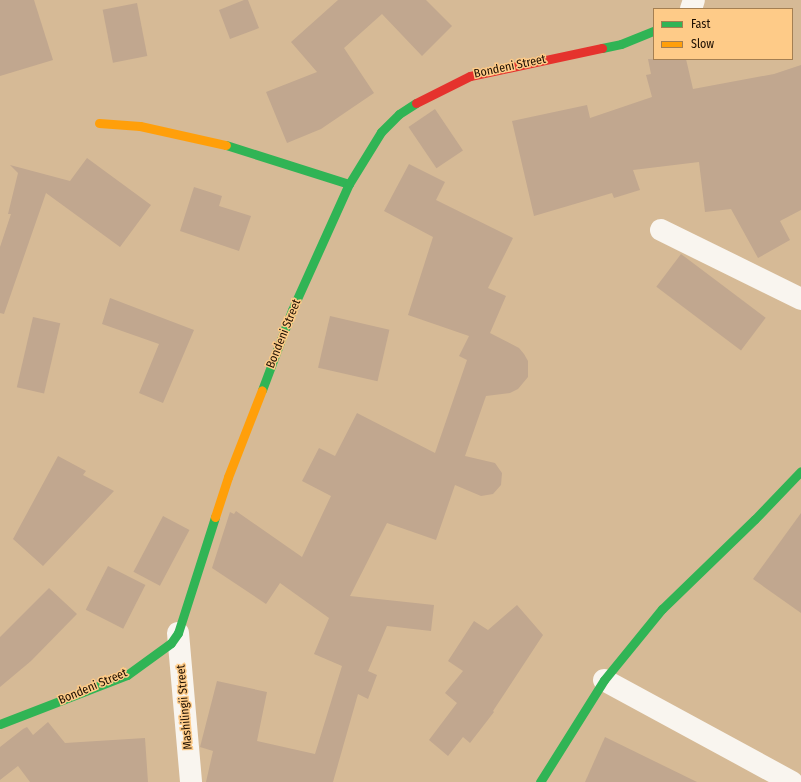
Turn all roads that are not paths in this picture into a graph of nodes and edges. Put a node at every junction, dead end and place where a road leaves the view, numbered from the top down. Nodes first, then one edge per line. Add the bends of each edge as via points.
1 (653, 31) edge
2 (98, 123) dead end
3 (349, 184) junction
4 (661, 230) dead end
5 (801, 299) edge
6 (801, 471) edge
7 (178, 633) junction
8 (604, 680) junction
9 (0, 724) edge
10 (191, 782) edge
11 (540, 782) edge
12 (792, 782) edge

1 - 3 street, Bondeni Street via 621,44 470,76 414,104 399,114 381,132
2 - 3 street via 140,126 216,142
3 - 7 street, Bondeni Street via 292,310 228,477
4 - 5 street
6 - 8 street via 662,609
7 - 9 street, Bondeni Street via 162,651 127,675
7 - 10 street, Mashilingii Street
8 - 11 street
8 - 12 street

